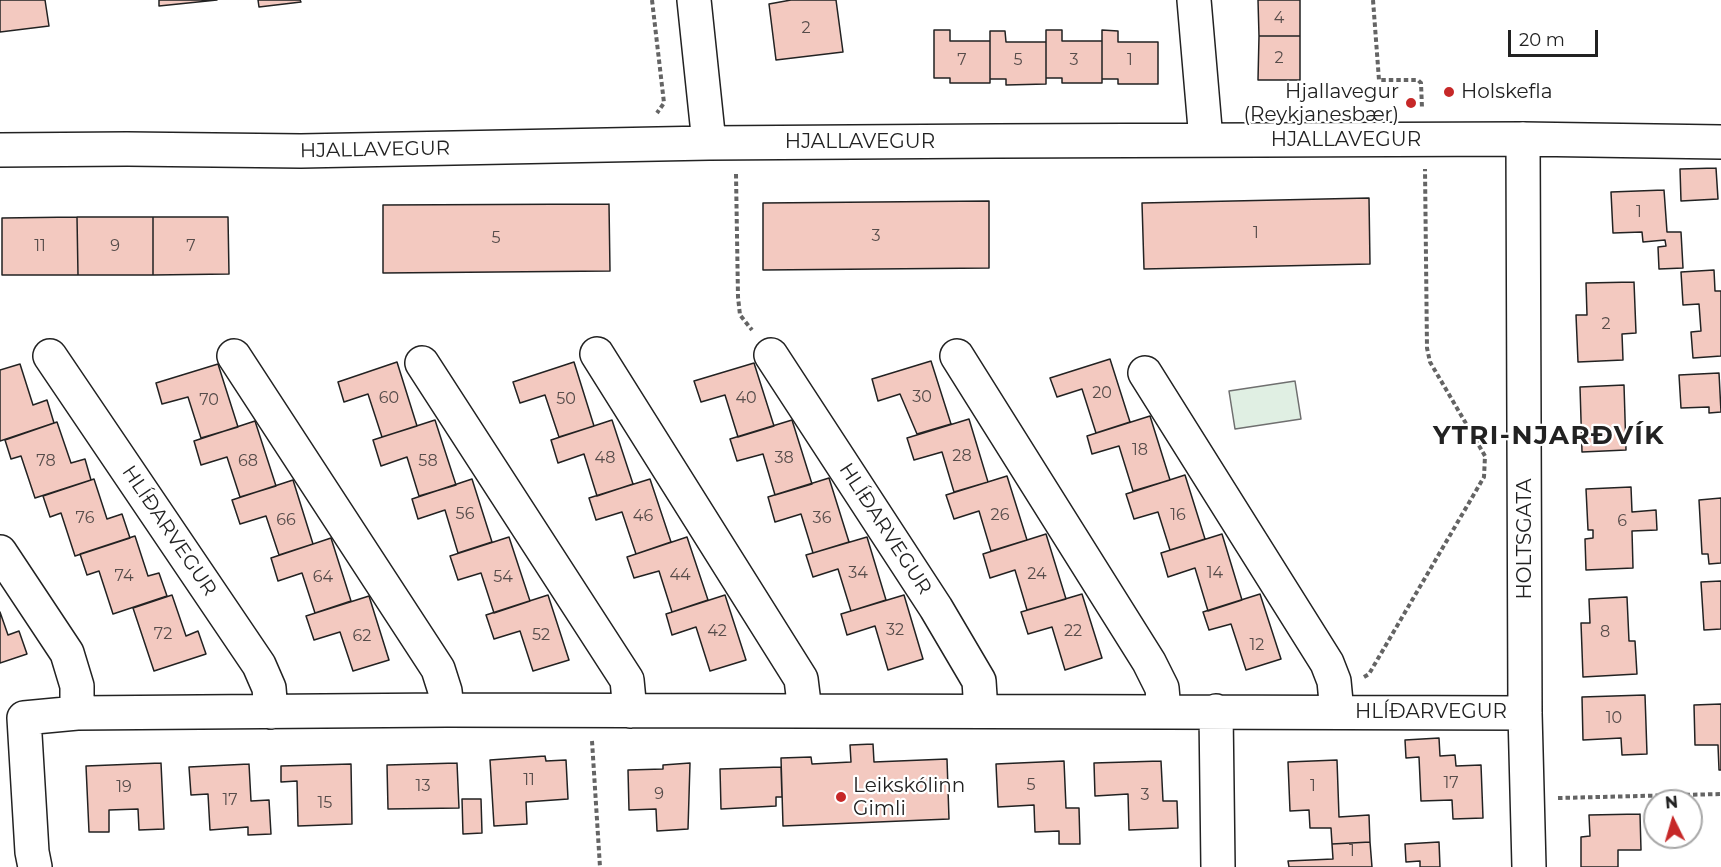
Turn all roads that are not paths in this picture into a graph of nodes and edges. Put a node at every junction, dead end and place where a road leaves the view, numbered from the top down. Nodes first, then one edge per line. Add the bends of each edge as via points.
1 (694, 0) edge
2 (1194, 0) edge
3 (1206, 140) junction
4 (1523, 140) junction
5 (1721, 142) edge
6 (722, 143) junction
7 (0, 150) edge
8 (597, 354) dead end
9 (771, 355) road end
10 (50, 356) dead end
11 (234, 356) dead end
12 (957, 356) dead end
13 (422, 363) dead end
14 (1145, 373) dead end
15 (0, 552) edge
16 (1336, 697) junction
17 (447, 710) junction
18 (630, 711) junction
19 (805, 711) junction
20 (981, 711) junction
21 (1164, 711) junction
22 (1216, 711) junction
23 (77, 712) junction
24 (271, 712) junction
25 (1526, 713) junction
26 (35, 867) edge
27 (1218, 867) edge
28 (1529, 867) edge

1 - 6 street
2 - 3 street
3 - 4 street, HJALLAVEGUR
3 - 6 street, HJALLAVEGUR
4 - 5 street, HJALLAVEGUR
4 - 25 street, HOLTSGATA
6 - 7 street, HJALLAVEGUR via 301,152
8 - 19 street via 801,679
9 - 20 street, HLÍÐARVEGUR via 936,608 979,681
10 - 24 street, HLÍÐARVEGUR via 259,665 269,688
11 - 17 street via 438,669
12 - 21 street via 1149,662 1162,688
13 - 18 street via 627,680
14 - 16 street, HLÍÐARVEGUR via 1327,663
15 - 23 street via 67,653 77,686
16 - 22 street, HLÍÐARVEGUR
16 - 25 street, HLÍÐARVEGUR
17 - 18 street, HLÍÐARVEGUR
17 - 24 street, HLÍÐARVEGUR
18 - 19 street, HLÍÐARVEGUR
19 - 20 street, HLÍÐARVEGUR
20 - 21 street, HLÍÐARVEGUR
21 - 22 street, HLÍÐARVEGUR
22 - 27 street
23 - 24 street, HLÍÐARVEGUR
23 - 26 street, HLÍÐARVEGUR via 24,718
25 - 28 street, HOLTSGATA

